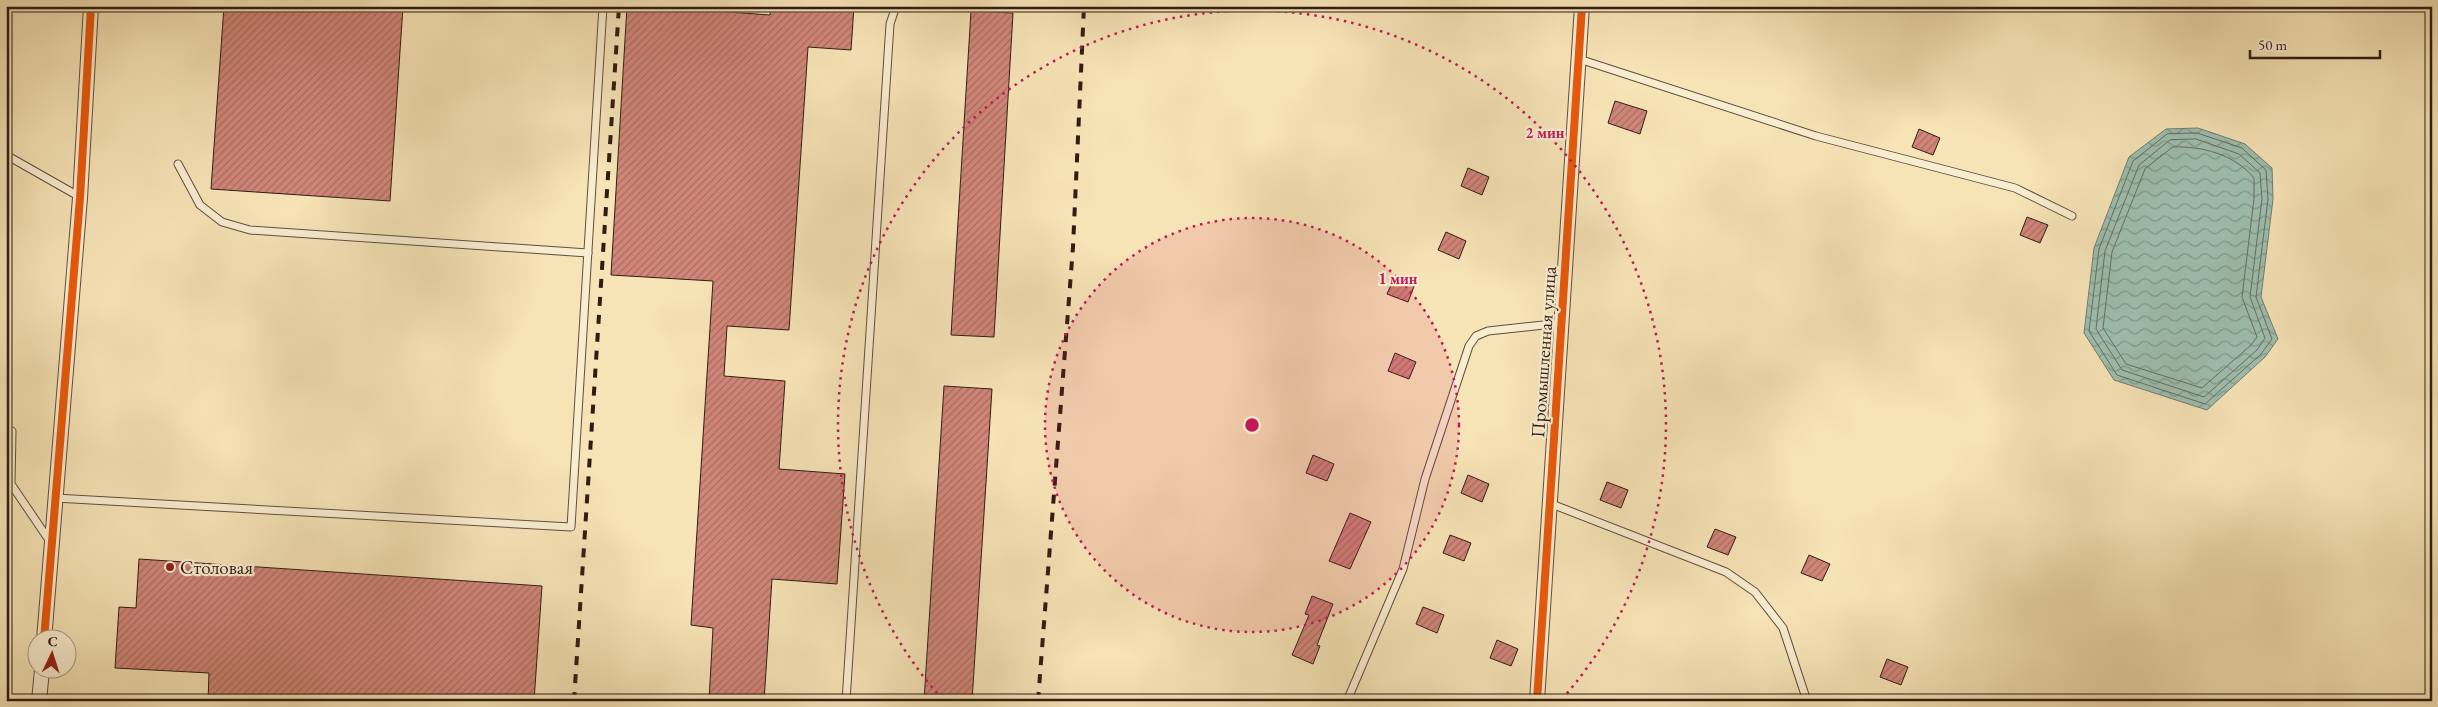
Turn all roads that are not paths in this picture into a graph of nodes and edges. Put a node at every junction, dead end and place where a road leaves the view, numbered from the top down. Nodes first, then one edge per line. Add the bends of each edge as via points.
1 (91, 6) edge
2 (603, 6) edge
3 (896, 6) edge
4 (1582, 6) edge
5 (1579, 59) junction
6 (6, 155) edge
7 (178, 164) dead end
8 (80, 198) junction
9 (2072, 216) dead end
10 (588, 253) junction
11 (1562, 323) junction
12 (12, 431) dead end
13 (54, 498) junction
14 (1549, 503) junction
15 (51, 543) junction
16 (45, 630) edge
17 (41, 680) edge
18 (39, 701) edge
19 (846, 701) edge
20 (1347, 701) edge
21 (1538, 701) edge
22 (1807, 701) edge

1 - 8 street
2 - 10 lane
3 - 19 lane via 890,24
4 - 5 street, Промышленная улица
5 - 9 lane via 1816,136 2015,188
5 - 11 street, Промышленная улица
6 - 8 lane
7 - 10 lane via 200,205 222,222 250,230
8 - 13 street
10 - 13 lane via 571,528
11 - 14 street, Промышленная улица
11 - 20 lane via 1488,331 1476,336 1469,346 1425,479 1403,569
12 - 15 lane via 12,484
13 - 15 street
14 - 21 street, Промышленная улица
14 - 22 lane via 1726,572 1755,592 1783,628
15 - 16 street
17 - 18 street

